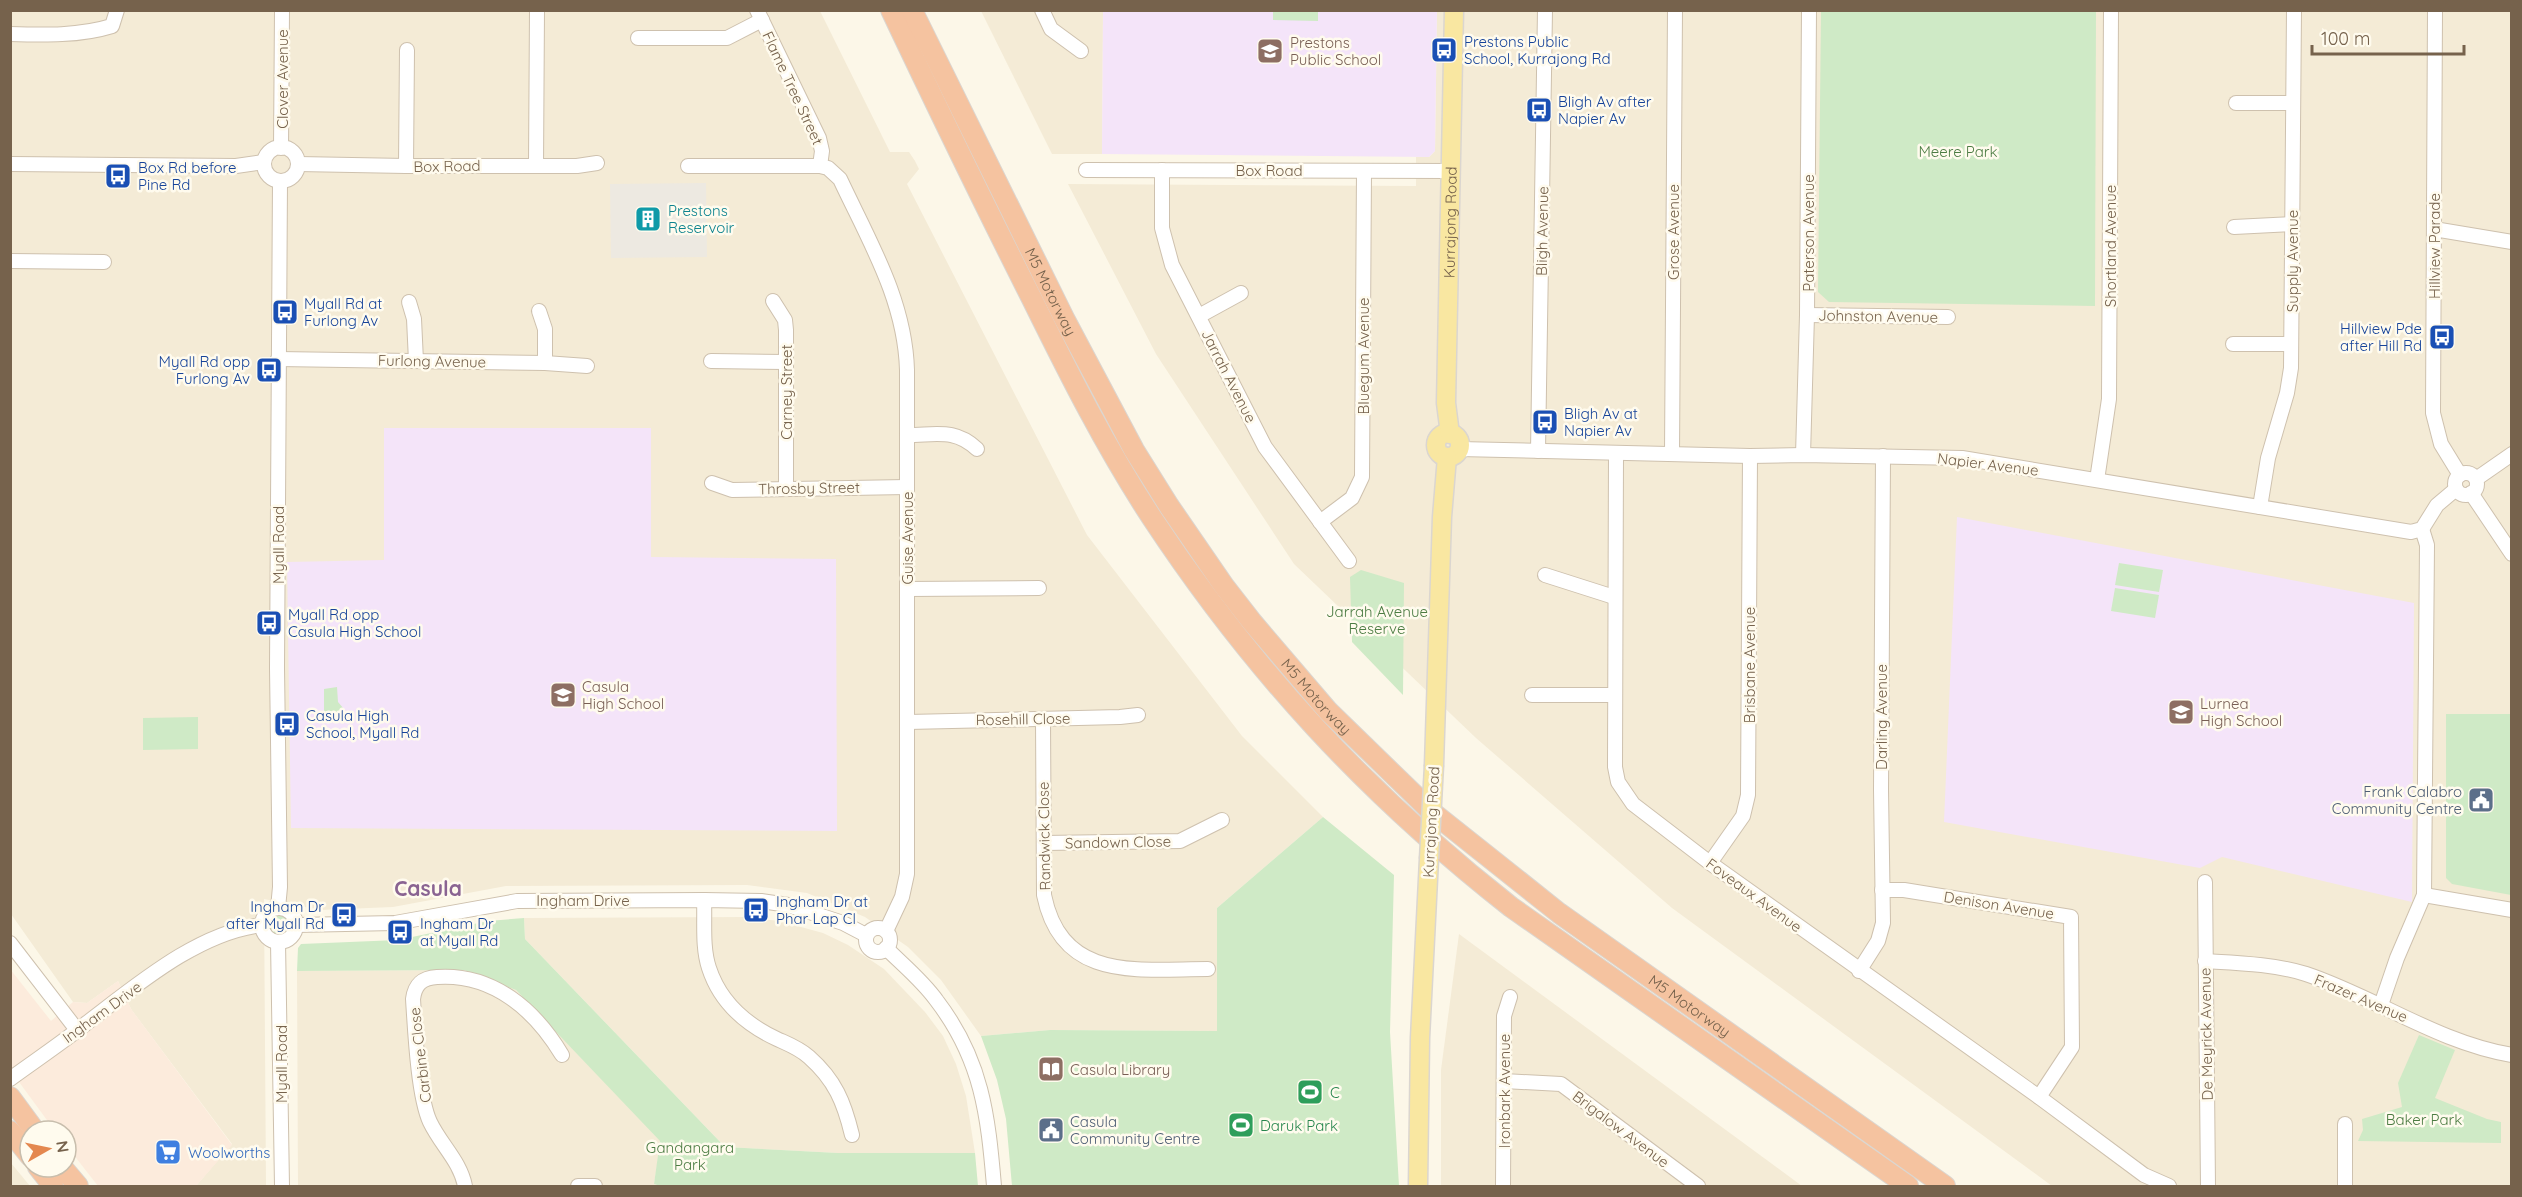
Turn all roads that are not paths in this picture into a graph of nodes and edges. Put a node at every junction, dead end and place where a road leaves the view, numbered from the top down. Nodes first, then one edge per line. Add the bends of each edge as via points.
1 (117, 10) edge
2 (282, 10) edge
3 (537, 10) edge
4 (879, 10) edge
5 (891, 10) edge
6 (912, 10) edge
7 (1042, 10) edge
8 (1454, 10) edge
9 (1545, 10) edge
10 (1675, 10) edge
11 (1809, 10) edge
12 (2111, 10) edge
13 (2294, 10) edge
14 (2435, 10) edge
15 (759, 15) edge
16 (10, 34) edge
17 (638, 38) dead end
18 (407, 50) dead end
19 (1081, 51) dead end
20 (2236, 103) dead end
21 (2293, 103) junction
22 (281, 148) junction
23 (264, 162) junction
24 (597, 163) dead end
25 (10, 164) edge
26 (298, 164) junction
27 (537, 165) junction
28 (406, 166) junction
29 (688, 166) dead end
30 (820, 166) junction
31 (1086, 170) dead end
32 (1162, 170) junction
33 (1364, 171) junction
34 (1452, 171) junction
35 (280, 182) junction
36 (986, 207) junction
37 (2292, 224) junction
38 (2234, 227) dead end
39 (2434, 229) junction
40 (2511, 242) edge
41 (10, 261) edge
42 (104, 262) dead end
43 (1241, 292) dead end
44 (773, 301) dead end
45 (409, 302) dead end
46 (539, 311) dead end
47 (1807, 315) junction
48 (1199, 316) junction
49 (1948, 317) dead end
50 (2233, 344) dead end
51 (2291, 344) junction
52 (278, 359) junction
53 (416, 361) junction
54 (711, 361) dead end
55 (786, 362) junction
56 (545, 363) junction
57 (586, 366) dead end
58 (907, 435) junction
59 (1452, 447) junction
60 (977, 449) dead end
61 (1538, 452) junction
62 (1616, 453) junction
63 (1672, 454) junction
64 (2511, 454) edge
65 (1803, 455) junction
66 (1750, 456) junction
67 (1883, 456) junction
68 (2460, 475) junction
69 (2475, 479) junction
70 (2097, 480) junction
71 (712, 483) dead end
72 (907, 486) junction
73 (786, 487) junction
74 (2456, 489) junction
75 (2471, 494) junction
76 (2260, 507) junction
77 (1320, 522) junction
78 (2422, 529) junction
79 (2511, 554) edge
80 (1349, 561) dead end
81 (1545, 575) dead end
82 (1039, 588) dead end
83 (907, 589) junction
84 (1614, 597) junction
85 (1532, 695) dead end
86 (1615, 695) junction
87 (1138, 715) dead end
88 (1043, 719) junction
89 (908, 722) junction
90 (1222, 820) dead end
91 (1044, 843) junction
92 (1710, 863) junction
93 (2205, 882) dead end
94 (1882, 890) junction
95 (2424, 895) junction
96 (704, 900) junction
97 (278, 908) junction
98 (2511, 910) edge
99 (262, 925) junction
100 (296, 925) junction
101 (886, 931) junction
102 (866, 935) junction
103 (278, 942) junction
104 (10, 943) edge
105 (886, 948) junction
106 (2205, 961) junction
107 (1208, 969) dead end
108 (1859, 971) junction
109 (1510, 997) dead end
110 (2381, 1005) junction
111 (77, 1030) junction
112 (562, 1055) dead end
113 (2511, 1055) edge
114 (10, 1079) edge
115 (1504, 1081) junction
116 (10, 1097) edge
117 (2039, 1097) junction
118 (26, 1119) edge
119 (2345, 1124) dead end
120 (852, 1135) dead end
121 (282, 1186) edge
122 (465, 1186) edge
123 (578, 1186) edge
124 (595, 1186) edge
125 (994, 1186) edge
126 (1418, 1186) edge
127 (1503, 1186) edge
128 (1698, 1186) edge
129 (1908, 1186) edge
130 (1945, 1186) edge
131 (2169, 1186) edge
132 (2206, 1186) edge
133 (2345, 1186) edge

1 - 16 street via 112,26 102,29
2 - 22 street, Clover Avenue
3 - 27 street
4 - 36 highway
5 - 36 highway, M5 Motorway
6 - 130 highway, M5 Motorway via 1065,320 1134,450 1251,622 1363,747 1465,839 1559,913
7 - 19 street via 1051,28
8 - 34 main road, Kurrajong Road
9 - 61 street, Bligh Avenue
10 - 63 street, Grose Avenue
11 - 47 street, Paterson Avenue
12 - 70 street, Shortland Avenue via 2109,390
13 - 21 street, Supply Avenue
14 - 39 street, Hillview Parade
15 - 17 street via 727,38
15 - 30 street, Flame Tree Street via 819,138
18 - 28 street
20 - 21 street
21 - 37 street, Supply Avenue
22 - 23 street via 269,152
22 - 26 street via 294,153
23 - 25 street via 236,166
23 - 35 street via 266,173
24 - 27 street, Box Road
26 - 28 street, Box Road
26 - 35 street via 295,174
27 - 28 street, Box Road
29 - 30 street
30 - 58 street, Guise Avenue via 840,179 894,295 906,341
31 - 32 street, Box Road
32 - 33 street, Box Road
32 - 48 street, Jarrah Avenue via 1164,242
33 - 34 street, Box Road
33 - 77 street, Bluegum Avenue via 1362,471 1352,498
34 - 59 main road, Kurrajong Road via 1446,403
35 - 52 street, Myall Road
36 - 129 highway, M5 Motorway via 1090,414 1150,516 1220,616 1329,744 1437,847 1511,907
37 - 38 street
37 - 51 street, Supply Avenue
39 - 40 street
39 - 68 street, Hillview Parade via 2433,413 2441,444
41 - 42 street
43 - 48 street
44 - 55 street, Carney Street via 785,320
45 - 53 street
46 - 56 street via 545,329
47 - 49 street, Johnston Avenue
47 - 65 street, Paterson Avenue
48 - 77 street, Jarrah Avenue via 1262,441
50 - 51 street
51 - 76 street, Supply Avenue via 2287,393 2268,458
52 - 53 street, Furlong Avenue
52 - 97 street, Myall Road
53 - 56 street, Furlong Avenue
54 - 55 street
55 - 73 street, Carney Street
56 - 57 street, Furlong Avenue
58 - 60 street via 955,435
58 - 72 street, Guise Avenue
59 - 61 street, Napier Avenue
59 - 126 main road, Kurrajong Road, bridge via 1442,517 1420,1038
61 - 62 street, Napier Avenue
62 - 63 street, Napier Avenue
62 - 84 street, Foveaux Avenue
63 - 66 street, Napier Avenue
64 - 69 street
65 - 66 street, Napier Avenue
65 - 67 street, Napier Avenue
66 - 92 street, Brisbane Avenue via 1748,795 1743,816
67 - 70 street, Napier Avenue via 1970,459
67 - 94 street, Darling Avenue
68 - 69 street via 2470,474
68 - 74 street
69 - 75 street via 2477,485
70 - 76 street, Napier Avenue
71 - 73 street, Throsby Street via 732,490
72 - 73 street, Throsby Street
72 - 83 street, Guise Avenue
74 - 75 street via 2461,494
74 - 78 street via 2437,505
75 - 79 street
76 - 78 street, Napier Avenue via 2411,532
77 - 80 street, Jarrah Avenue
78 - 95 street via 2427,545
81 - 84 street
82 - 83 street
83 - 89 street, Guise Avenue
84 - 86 street, Foveaux Avenue
85 - 86 street
86 - 92 street, Foveaux Avenue via 1618,782 1633,804
87 - 88 street, Rosehill Close
88 - 89 street, Rosehill Close
88 - 91 street, Randwick Close
89 - 101 street, Guise Avenue via 907,874 902,897
90 - 91 street, Sandown Close via 1180,841
91 - 107 street, Randwick Close via 1047,907 1058,931 1077,952 1102,965 1119,968
92 - 108 street, Foveaux Avenue
93 - 106 street, De Meyrick Avenue
94 - 108 street, Darling Avenue via 1882,932
94 - 117 street, Denison Avenue via 1904,890 2071,917 2072,1047
95 - 98 street
95 - 110 street
96 - 100 street, Ingham Drive via 517,901 396,923
96 - 102 street, Ingham Drive via 788,905 843,922
96 - 120 street via 707,960 724,998 748,1023 794,1046 825,1073 838,1091
97 - 99 street via 265,915
97 - 100 street via 291,913
99 - 103 street via 267,937
99 - 111 street, Ingham Drive via 228,931 203,941
100 - 103 street via 292,936
101 - 102 street via 877,928
101 - 105 street via 890,941
102 - 105 street via 870,949 877,952
103 - 121 street, Myall Road
104 - 111 street
105 - 125 street via 937,1000 968,1053 987,1111
106 - 110 street, Frazer Avenue via 2248,963 2304,974
106 - 132 street, De Meyrick Avenue
108 - 117 street, Foveaux Avenue
109 - 115 street, Ironbark Avenue via 1504,1016
110 - 113 street, Frazer Avenue via 2450,1036
111 - 114 street, Ingham Drive
112 - 122 street, Carbine Close via 540,1022 498,990 451,976 428,977 419,983 413,999 423,1098 430,1122 459,1168
115 - 127 street, Ironbark Avenue
115 - 128 street, Brigalow Avenue via 1561,1084
116 - 118 highway
117 - 131 street, Foveaux Avenue via 2144,1175
119 - 133 street
123 - 124 street

